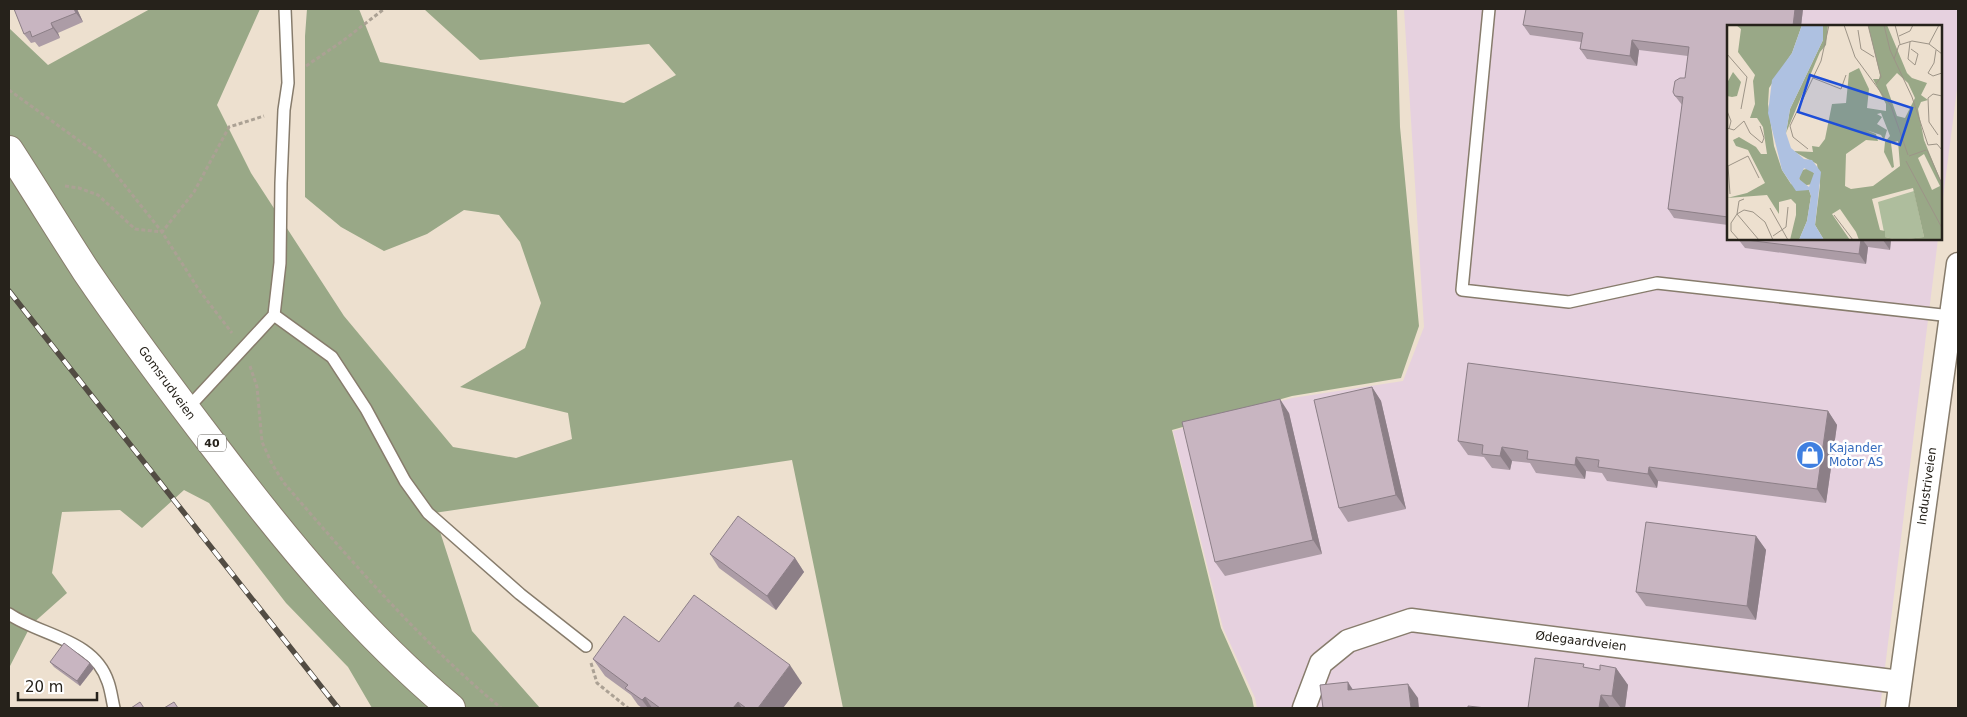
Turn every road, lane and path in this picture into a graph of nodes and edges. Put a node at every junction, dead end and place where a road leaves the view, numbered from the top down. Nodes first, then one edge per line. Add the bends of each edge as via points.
1 (285, 9) edge
2 (384, 9) edge
3 (1489, 9) edge
4 (288, 83) junction
5 (9, 90) edge
6 (284, 110) junction
7 (9, 150) edge
8 (59, 186) dead end
9 (162, 232) junction
10 (1958, 264) edge
11 (274, 315) junction
12 (1951, 316) junction
13 (244, 348) junction
14 (186, 410) junction
15 (9, 614) edge
16 (586, 646) joint
17 (1900, 682) junction
18 (114, 708) edge
19 (451, 708) edge
20 (501, 708) edge
21 (628, 708) edge
22 (1304, 708) edge
23 (1897, 708) edge

1 - 4 lane
2 - 4 path via 310,62
3 - 12 lane via 1462,290 1569,302 1657,283
4 - 6 lane
5 - 9 path via 103,158
6 - 9 path via 229,127 194,192
6 - 11 lane via 280,263
7 - 14 main road, Gomsrudveien / 40 via 87,271
8 - 9 path via 79,188 98,196 135,229
9 - 13 path via 199,290
10 - 12 street, Industriveien
11 - 13 lane
11 - 16 lane via 332,357 405,481 428,513 520,594
12 - 17 street, Industriveien
13 - 14 lane
13 - 20 path via 257,387 262,442 284,483 374,587 430,645
14 - 19 main road, Gomsrudveien / 40 via 320,577 370,632
15 - 18 lane via 76,645 97,661 108,681
16 - 21 path via 597,683
17 - 22 street, Ødegaardveien via 1411,620 1348,641 1321,662
17 - 23 street, Industriveien

